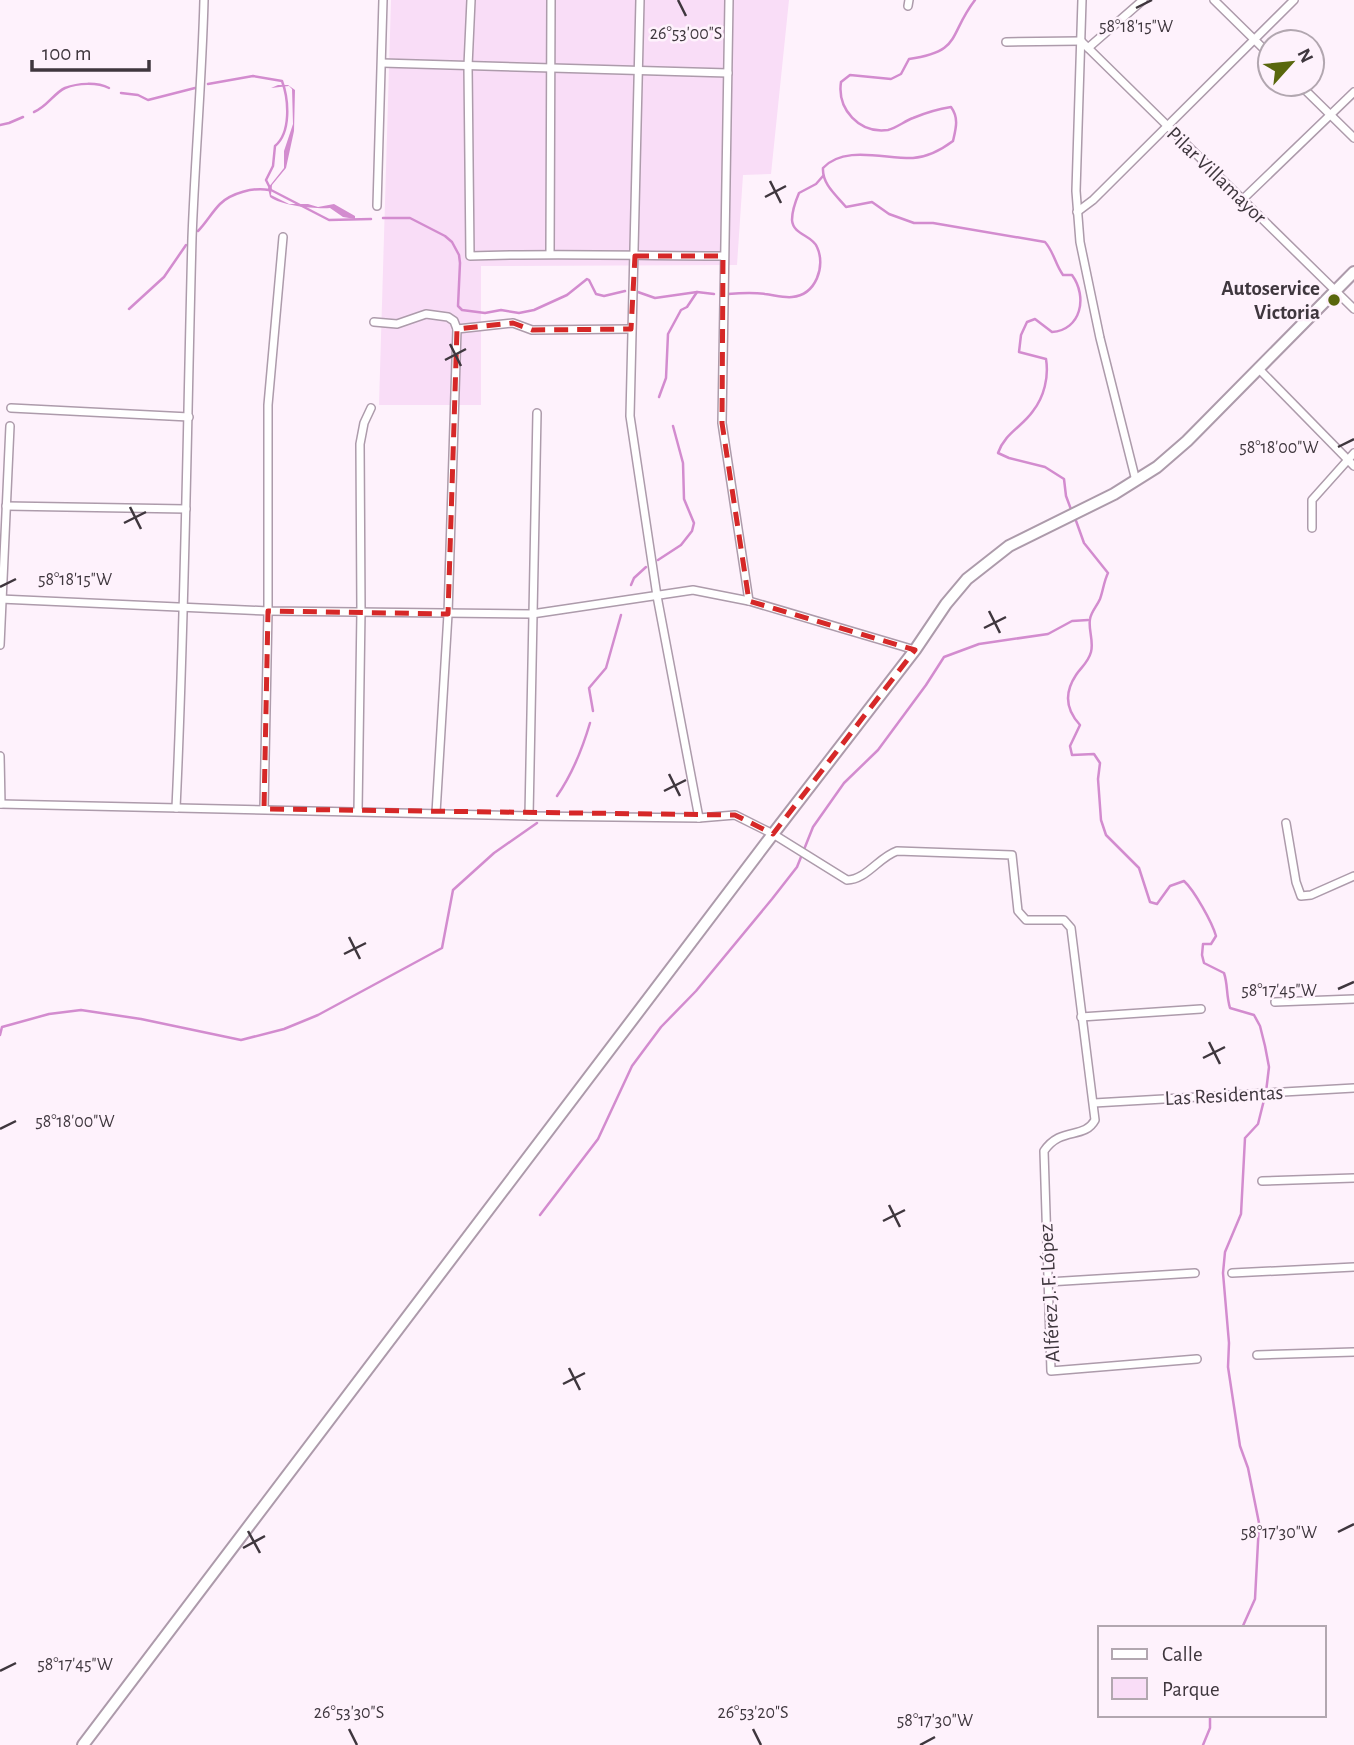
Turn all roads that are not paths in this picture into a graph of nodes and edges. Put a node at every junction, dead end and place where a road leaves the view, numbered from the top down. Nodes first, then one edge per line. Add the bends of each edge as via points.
1 (204, 0) edge
2 (383, 0) edge
3 (471, 0) edge
4 (551, 0) edge
5 (640, 0) edge
6 (729, 0) edge
7 (1082, 0) edge
8 (1143, 0) edge
9 (1214, 0) edge
10 (1294, 0) edge
11 (1254, 39) junction
12 (1081, 41) junction
13 (1006, 42) dead end
14 (1088, 48) junction
15 (382, 63) junction
16 (468, 66) junction
17 (551, 67) junction
18 (639, 70) junction
19 (727, 74) junction
20 (1354, 93) edge
21 (1313, 98) edge
22 (1331, 116) junction
23 (1167, 127) junction
24 (1354, 138) edge
25 (1242, 200) junction
26 (377, 206) dead end
27 (1077, 212) junction
28 (283, 237) dead end
29 (550, 253) junction
30 (635, 256) junction
31 (723, 256) junction
32 (1354, 272) edge
33 (1335, 290) junction
34 (1354, 309) edge
35 (374, 322) dead end
36 (457, 329) junction
37 (631, 330) junction
38 (1258, 368) junction
39 (11, 408) dead end
40 (371, 408) dead end
41 (537, 413) dead end
42 (189, 417) junction
43 (10, 426) dead end
44 (1354, 453) edge
45 (1347, 460) junction
46 (1354, 466) edge
47 (1136, 481) junction
48 (6, 506) junction
49 (186, 509) junction
50 (1312, 528) dead end
51 (657, 596) junction
52 (1, 599) edge
53 (749, 601) junction
54 (183, 607) junction
55 (268, 611) junction
56 (361, 611) junction
57 (448, 614) junction
58 (532, 614) junction
59 (0, 645) edge
60 (915, 650) junction
61 (0, 756) edge
62 (1, 804) edge
63 (176, 808) junction
64 (264, 810) junction
65 (358, 811) junction
66 (436, 813) junction
67 (529, 816) junction
68 (699, 818) junction
69 (1286, 823) dead end
70 (773, 834) junction
71 (1354, 876) edge
72 (1354, 999) edge
73 (1275, 1002) dead end
74 (1201, 1009) dead end
75 (1081, 1017) junction
76 (1354, 1088) edge
77 (1094, 1103) junction
78 (1354, 1178) edge
79 (1262, 1181) dead end
80 (1354, 1267) edge
81 (1195, 1273) dead end
82 (1232, 1273) dead end
83 (1048, 1282) junction
84 (1354, 1352) edge
85 (1257, 1355) dead end
86 (1197, 1359) dead end
87 (83, 1745) edge

1 - 42 street via 192,235
2 - 15 street
3 - 16 street
4 - 17 street
5 - 18 street
6 - 19 street
7 - 12 street
8 - 14 street
9 - 11 street
10 - 11 street
11 - 23 street
12 - 13 street
12 - 14 street, Pilar Villamayor
12 - 27 street
14 - 23 street, Pilar Villamayor
15 - 16 street
15 - 26 street
16 - 17 street
16 - 29 street via 470,256
17 - 18 street
17 - 29 street
18 - 19 street
18 - 30 street
19 - 31 street
20 - 22 street
21 - 22 street
22 - 24 street
22 - 25 street
23 - 25 street, Pilar Villamayor
23 - 27 street
25 - 33 street, Pilar Villamayor
27 - 47 street via 1100,338
28 - 55 street via 268,405
29 - 30 street
30 - 31 street
30 - 37 street
31 - 53 street via 722,423
32 - 33 main road
33 - 34 street, Pilar Villamayor
33 - 38 main road
35 - 36 street via 397,324 426,314 448,317
36 - 37 street via 513,323 532,330
36 - 57 street
37 - 51 street via 630,416
38 - 45 street
38 - 47 main road via 1187,441
39 - 42 street
40 - 56 street via 360,444
41 - 58 street
42 - 49 street
43 - 48 street
44 - 45 street
45 - 46 street
45 - 50 street via 1312,500
47 - 60 main road via 1009,546 967,579
48 - 49 street
48 - 52 street
49 - 54 street
51 - 53 street via 692,590
51 - 58 street
51 - 68 street
52 - 54 street
52 - 59 street
53 - 60 street
54 - 55 street
54 - 63 street
55 - 56 street
55 - 64 street
56 - 57 street
56 - 65 street
57 - 58 street
57 - 66 street
58 - 67 street
60 - 70 main road
61 - 62 street
62 - 63 street
63 - 64 street
64 - 65 street
65 - 66 street
66 - 67 street
67 - 68 street
68 - 70 street via 735,815
69 - 71 street via 1301,896
70 - 75 street via 847,880 855,880 897,851 1012,855 1018,911 1026,920 1063,920 1071,928
70 - 87 main road
72 - 73 street
74 - 75 street
75 - 77 street
76 - 77 street, Las Residentas
77 - 83 street, Alférez J. F. López via 1092,1126 1051,1140 1044,1151
78 - 79 street
80 - 82 street
81 - 83 street
83 - 86 street, Alférez J. F. López via 1051,1371
84 - 85 street

